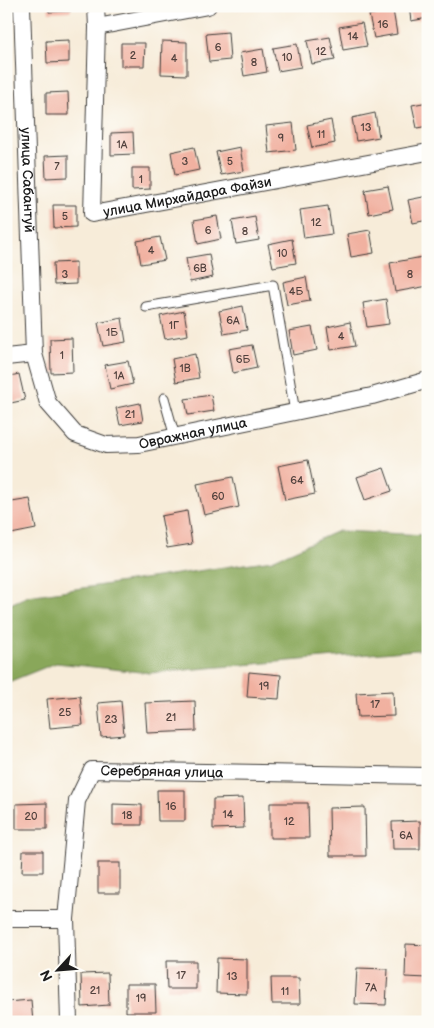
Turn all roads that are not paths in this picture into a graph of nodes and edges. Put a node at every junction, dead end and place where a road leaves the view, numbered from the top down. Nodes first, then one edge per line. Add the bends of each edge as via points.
1 (22, 6) edge
2 (96, 6) edge
3 (208, 6) edge
4 (97, 27) junction
5 (428, 152) edge
6 (146, 307) dead end
7 (34, 354) junction
8 (6, 357) edge
9 (428, 380) edge
10 (164, 398) dead end
11 (295, 412) junction
12 (175, 437) junction
13 (428, 776) edge
14 (6, 919) edge
15 (66, 919) junction
16 (69, 1022) edge

1 - 7 street, улица Сабантуй
2 - 4 street, улица Мирхайдара Файзи
3 - 4 street
4 - 5 street, улица Мирхайдара Файзи via 92,214
6 - 11 lane via 272,285
7 - 8 street
7 - 12 street, Овражная улица via 48,403 74,434 106,445 138,444
9 - 11 street, Овражная улица
10 - 12 lane
11 - 12 street, Овражная улица
13 - 15 street, Серебряная улица via 92,770 77,802
14 - 15 street
15 - 16 street, Серебряная улица

